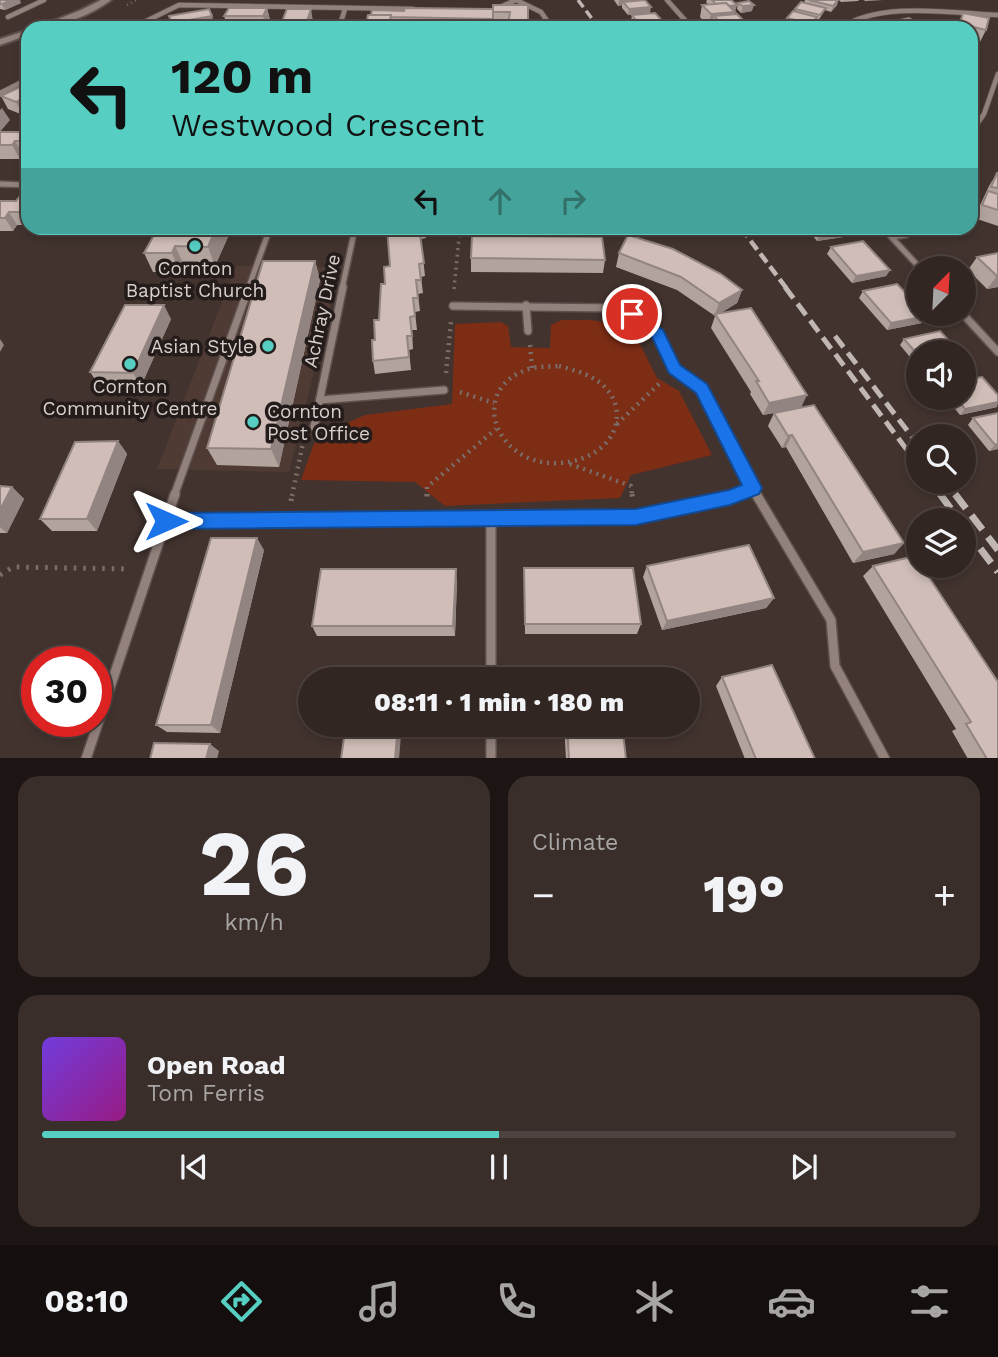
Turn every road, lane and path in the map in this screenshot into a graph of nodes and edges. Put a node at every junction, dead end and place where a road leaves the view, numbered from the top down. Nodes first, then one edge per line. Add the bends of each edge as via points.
1 (44, 0) edge
2 (107, 0) edge
3 (137, 0) edge
4 (174, 0) edge
5 (302, 0) edge
6 (516, 0) edge
7 (667, 0) edge
8 (127, 5) dead end
9 (179, 5) junction
10 (295, 8) junction
11 (345, 9) junction
12 (422, 9) edge
13 (486, 9) edge
14 (998, 15) edge
15 (8, 18) dead end
16 (56, 21) edge
17 (146, 21) edge
18 (341, 21) edge
19 (547, 21) edge
20 (686, 21) edge
21 (849, 21) edge
22 (21, 34) edge
23 (0, 42) edge
24 (998, 74) edge
25 (21, 82) edge
26 (997, 82) edge
27 (0, 93) edge
28 (978, 123) edge
29 (0, 184) edge
30 (21, 185) edge
31 (268, 235) edge
32 (354, 235) edge
33 (901, 235) edge
34 (892, 237) joint
35 (909, 256) edge
36 (527, 305) junction
37 (453, 306) dead end
38 (974, 326) edge
39 (528, 331) dead end
40 (998, 352) edge
41 (674, 369) junction
42 (444, 390) dead end
43 (462, 393) dead end
44 (320, 400) junction
45 (494, 403) junction
46 (617, 424) junction
47 (314, 427) joint
48 (496, 429) junction
49 (570, 464) junction
50 (753, 488) junction
51 (636, 517) junction
52 (491, 518) junction
53 (426, 519) junction
54 (288, 520) junction
55 (166, 521) junction
56 (148, 569) junction
57 (0, 575) edge
58 (491, 667) edge
59 (491, 737) edge
60 (86, 758) edge
61 (491, 758) edge
62 (885, 758) edge

1 - 15 street
2 - 16 main road
3 - 8 path
4 - 9 street
5 - 10 street
6 - 13 street
6 - 19 street via 541,12
7 - 20 street
9 - 10 street
9 - 17 street
10 - 11 street
11 - 12 street
11 - 18 street
14 - 21 street via 880,12
22 - 23 main road
24 - 26 street
25 - 27 street
26 - 28 street
29 - 30 street
31 - 55 street
32 - 44 street, Achray Drive
33 - 34 street
34 - 35 street
36 - 37 street
36 - 39 street
36 - 41 street via 597,306 632,314 658,334
38 - 40 street
41 - 46 path
41 - 50 street via 701,388
42 - 44 street
43 - 45 path
44 - 47 street, Achray Drive
45 - 46 path via 508,381 532,368 559,366 581,371 602,385 615,404
45 - 48 path
46 - 49 path via 611,439 594,455
47 - 54 path via 302,441
48 - 49 path via 518,454 539,462
48 - 53 path via 427,487
49 - 51 path via 631,486
50 - 51 street via 730,498
50 - 62 street via 831,620 835,666
51 - 52 street
52 - 53 street
52 - 58 street
53 - 54 street
54 - 55 street
55 - 56 street
56 - 57 path via 13,567
56 - 60 street
59 - 61 street

